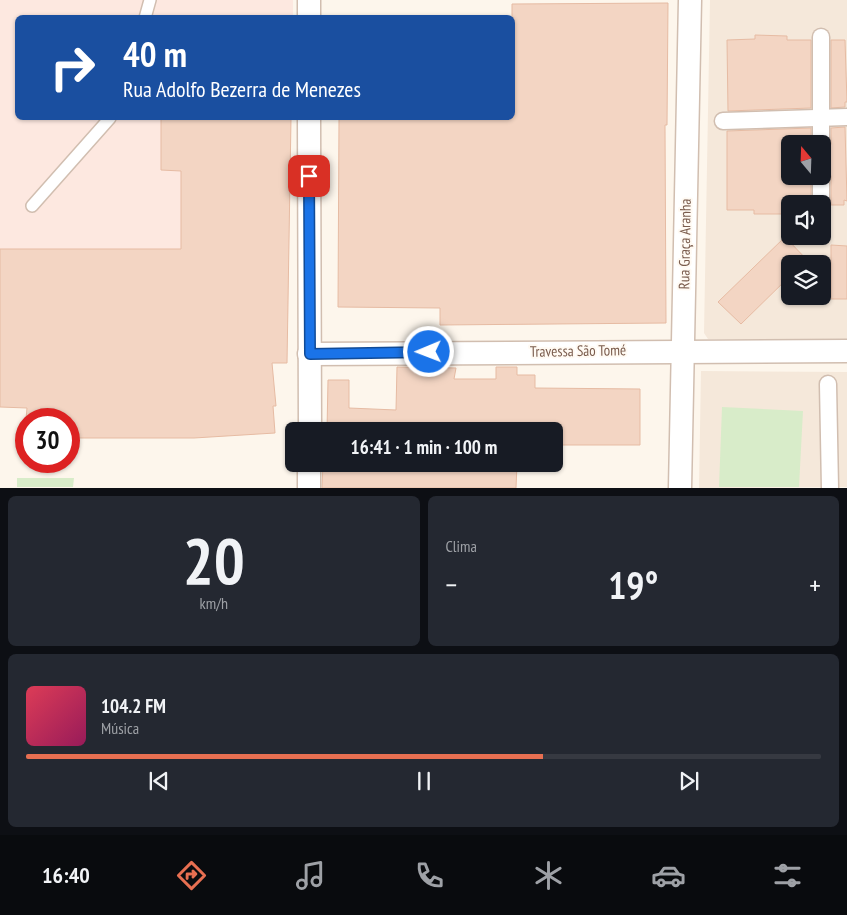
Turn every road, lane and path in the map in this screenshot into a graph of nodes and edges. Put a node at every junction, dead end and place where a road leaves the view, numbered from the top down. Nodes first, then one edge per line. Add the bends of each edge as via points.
1 (150, 0) edge
2 (309, 0) edge
3 (690, 0) edge
4 (146, 15) edge
5 (309, 15) edge
6 (821, 37) dead end
7 (821, 117) junction
8 (847, 117) edge
9 (108, 120) edge
10 (309, 120) edge
11 (723, 121) dead end
12 (821, 135) edge
13 (32, 206) dead end
14 (683, 350) junction
15 (847, 351) edge
16 (310, 354) junction
17 (828, 384) dead end
18 (310, 422) edge
19 (310, 472) edge
20 (310, 488) edge
21 (680, 488) edge
22 (830, 488) edge

1 - 4 lane
2 - 5 street
3 - 14 street, Rua Graça Aranha
6 - 7 street
7 - 8 street
7 - 11 street
7 - 12 street
9 - 13 lane
10 - 16 street
14 - 15 street, Travessa São Tomé
14 - 16 street, Travessa São Tomé
14 - 21 street, Rua Graça Aranha
16 - 18 street
17 - 22 street
19 - 20 street

